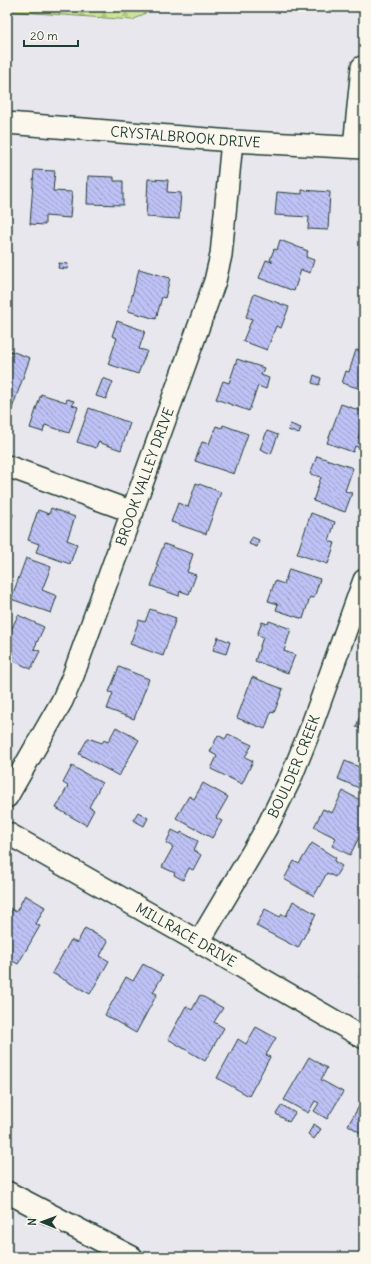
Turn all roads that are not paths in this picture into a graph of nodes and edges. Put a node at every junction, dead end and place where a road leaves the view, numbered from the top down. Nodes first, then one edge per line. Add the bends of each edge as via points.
1 (362, 67) dead end
2 (7, 122) edge
3 (232, 141) junction
4 (359, 148) edge
5 (7, 466) edge
6 (133, 512) junction
7 (364, 580) edge
8 (7, 797) edge
9 (7, 833) edge
10 (199, 942) junction
11 (364, 1038) edge
12 (7, 1192) edge
13 (132, 1257) edge

1 - 4 street
2 - 3 street, CRYSTALBROOK DRIVE
3 - 4 street, CRYSTALBROOK DRIVE
3 - 6 street, BROOK VALLEY DRIVE via 221,255 215,281
5 - 6 street
6 - 8 street, BROOK VALLEY DRIVE via 62,701
7 - 10 street, BOULDER CREEK via 290,780 266,829
9 - 10 street, MILLRACE DRIVE
10 - 11 street, MILLRACE DRIVE
12 - 13 street

